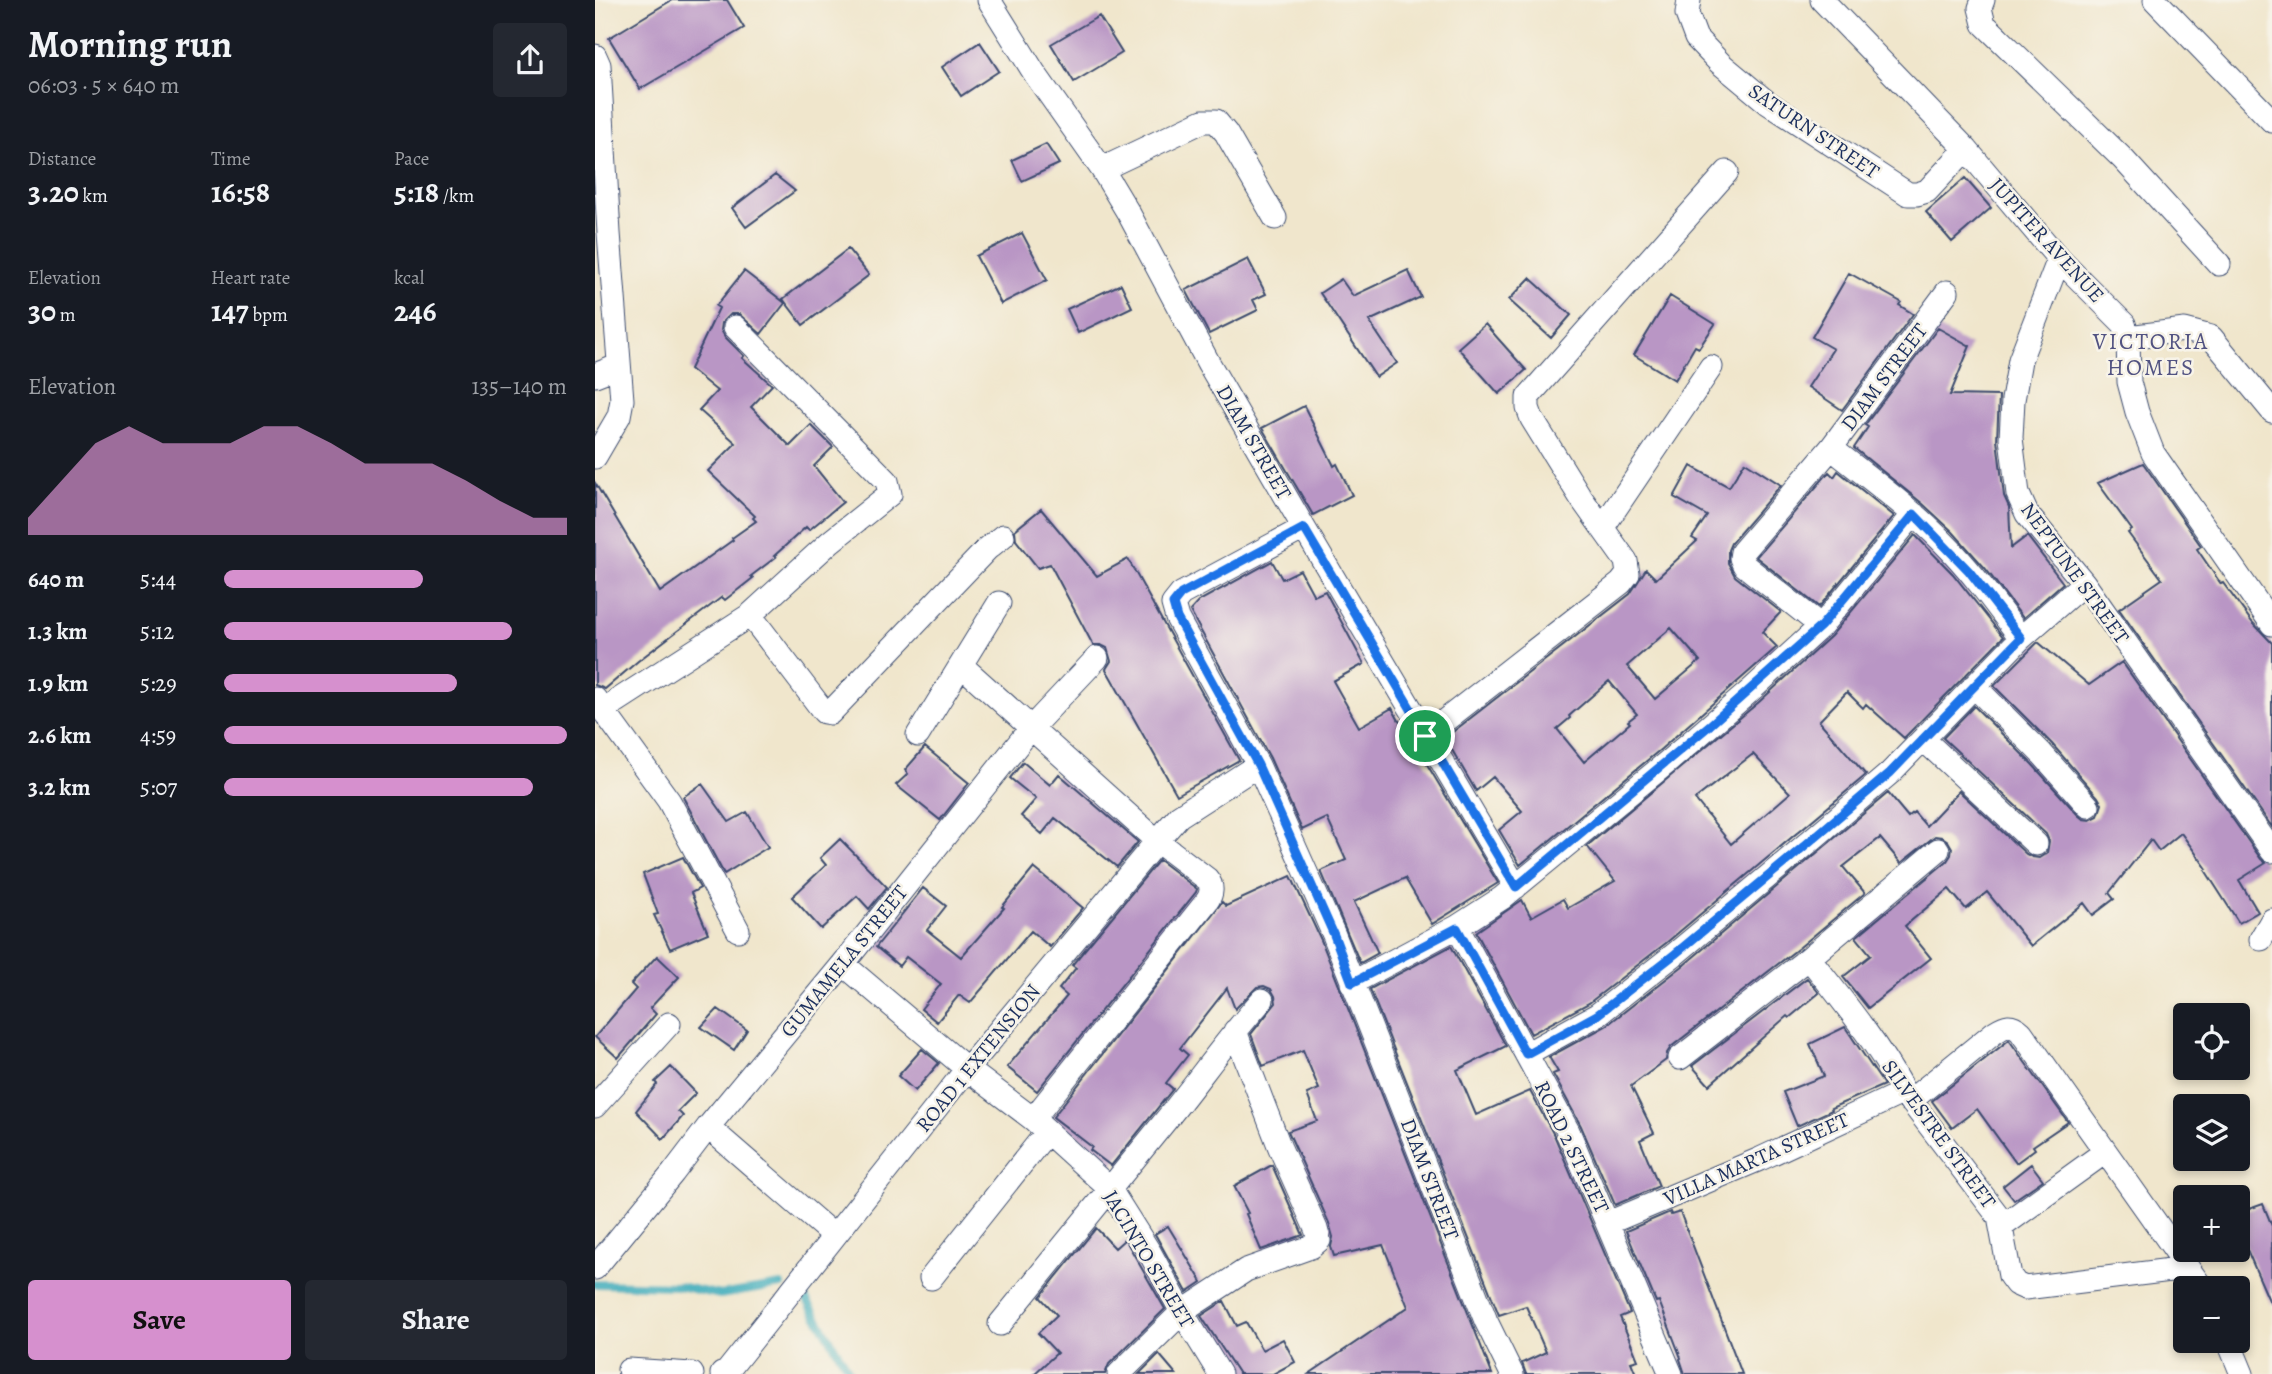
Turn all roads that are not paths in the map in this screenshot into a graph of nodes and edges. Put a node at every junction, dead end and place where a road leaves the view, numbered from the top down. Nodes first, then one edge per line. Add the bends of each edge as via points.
1 (989, 0) edge
2 (1689, 0) edge
3 (1822, 0) edge
4 (1983, 0) edge
5 (2155, 0) edge
6 (595, 56) edge
7 (2272, 121) edge
8 (1966, 149) junction
9 (1102, 169) junction
10 (1727, 172) dead end
11 (1275, 218) dead end
12 (602, 234) edge
13 (2059, 259) junction
14 (2218, 264) dead end
15 (1947, 292) dead end
16 (735, 327) dead end
17 (2128, 337) junction
18 (618, 366) junction
19 (1711, 367) dead end
20 (595, 374) edge
21 (2272, 411) edge
22 (1831, 448) junction
23 (595, 457) edge
24 (1914, 514) junction
25 (1603, 527) junction
26 (1304, 528) junction
27 (1003, 536) dead end
28 (2084, 583) junction
29 (999, 603) dead end
30 (750, 615) junction
31 (2272, 624) edge
32 (1821, 626) junction
33 (2021, 638) junction
34 (1097, 658) dead end
35 (961, 665) junction
36 (1974, 686) junction
37 (599, 705) edge
38 (1031, 728) junction
39 (918, 735) dead end
40 (1425, 736) junction
41 (1923, 739) junction
42 (1258, 765) junction
43 (2088, 806) dead end
44 (1157, 841) junction
45 (2036, 844) dead end
46 (1938, 850) dead end
47 (2272, 851) edge
48 (1516, 887) junction
49 (1457, 928) junction
50 (738, 930) dead end
51 (1809, 958) junction
52 (843, 964) junction
53 (1352, 983) junction
54 (1262, 1000) dead end
55 (669, 1024) dead end
56 (1234, 1031) junction
57 (1526, 1054) junction
58 (1680, 1058) dead end
59 (967, 1069) junction
60 (1907, 1097) junction
61 (595, 1106) edge
62 (1040, 1125) junction
63 (708, 1127) junction
64 (2105, 1152) junction
65 (1109, 1188) junction
66 (1608, 1223) junction
67 (2001, 1227) junction
68 (834, 1236) junction
69 (595, 1268) edge
70 (2187, 1268) junction
71 (2193, 1276) edge
72 (931, 1278) dead end
73 (1182, 1312) junction
74 (1000, 1325) dead end
75 (2233, 1353) edge
76 (629, 1370) dead end
77 (692, 1374) edge
78 (722, 1374) edge
79 (1119, 1374) edge
80 (1220, 1374) edge
81 (1512, 1374) edge
82 (1671, 1374) edge
83 (2242, 1374) edge

1 - 9 street, DIAM STREET
2 - 8 street, SATURN STREET via 1687,14 1696,38 1720,63 1768,103 1908,194 1927,191
3 - 8 street, JUPITER AVENUE
4 - 14 street via 1984,24 2123,159
5 - 7 street
6 - 12 street via 599,65
8 - 13 street, JUPITER AVENUE
9 - 11 street via 1203,121 1216,121
9 - 26 street, DIAM STREET
10 - 25 street via 1528,397 1532,419
12 - 18 street
13 - 17 street, JUPITER AVENUE via 2124,324
13 - 28 street, NEPTUNE STREET via 2020,359 2011,438 2018,494 2027,514
15 - 22 street, DIAM STREET
16 - 30 street via 887,481 890,494
17 - 21 street via 2185,330 2211,337
17 - 31 street via 2129,382 2153,453
18 - 20 street
18 - 23 street via 619,416
19 - 25 street
22 - 24 street, DIAM STREET
22 - 32 street via 1741,558
24 - 32 street
24 - 33 street, DIAM STREET via 1969,571
25 - 40 street via 1626,561 1628,574 1622,583
26 - 40 street, DIAM STREET
26 - 42 street, DIAM STREET via 1181,594 1173,604
27 - 30 street via 830,712 824,712
28 - 33 street
28 - 47 street, NEPTUNE STREET
29 - 35 street
30 - 37 street
32 - 48 street
33 - 36 street
34 - 38 street, GUMAMELA STREET
35 - 38 street
35 - 39 street
36 - 41 street
36 - 43 street
37 - 50 street via 669,801
38 - 44 street
38 - 52 street, GUMAMELA STREET
40 - 48 street, DIAM STREET
41 - 45 street
41 - 57 street via 1890,773 1675,954 1597,1015
42 - 44 street, ROAD 1 EXTENSION via 1179,816
42 - 53 street, DIAM STREET
44 - 59 street, ROAD 1 EXTENSION
44 - 62 street via 1207,879 1210,896
46 - 51 street
48 - 49 street
49 - 53 street
49 - 57 street, ROAD 2 STREET
51 - 58 street
51 - 60 street, SILVESTRE STREET via 1855,1016
52 - 59 street, JACINTO STREET
52 - 63 street, GUMAMELA STREET
53 - 81 street, DIAM STREET via 1486,1321
54 - 56 street
55 - 61 street
56 - 65 street
56 - 73 street via 1319,1240 1246,1270
57 - 66 street, ROAD 2 STREET via 1568,1131
59 - 62 street, JACINTO STREET
59 - 68 street, ROAD 1 EXTENSION
60 - 64 street, VILLA MARTA STREET via 1995,1032 2014,1026
60 - 66 street, VILLA MARTA STREET
60 - 67 street, SILVESTRE STREET via 1994,1209
62 - 65 street, JACINTO STREET
62 - 72 street
63 - 68 street
63 - 69 street, GUMAMELA STREET
64 - 67 street
64 - 70 street
65 - 73 street, JACINTO STREET
65 - 74 street
66 - 82 street, ROAD 2 STREET
67 - 70 street, SILVESTRE STREET via 2010,1276 2025,1288
68 - 78 street, ROAD 1 EXTENSION
70 - 71 street
73 - 79 street
73 - 80 street, JACINTO STREET
75 - 83 street
76 - 77 street

